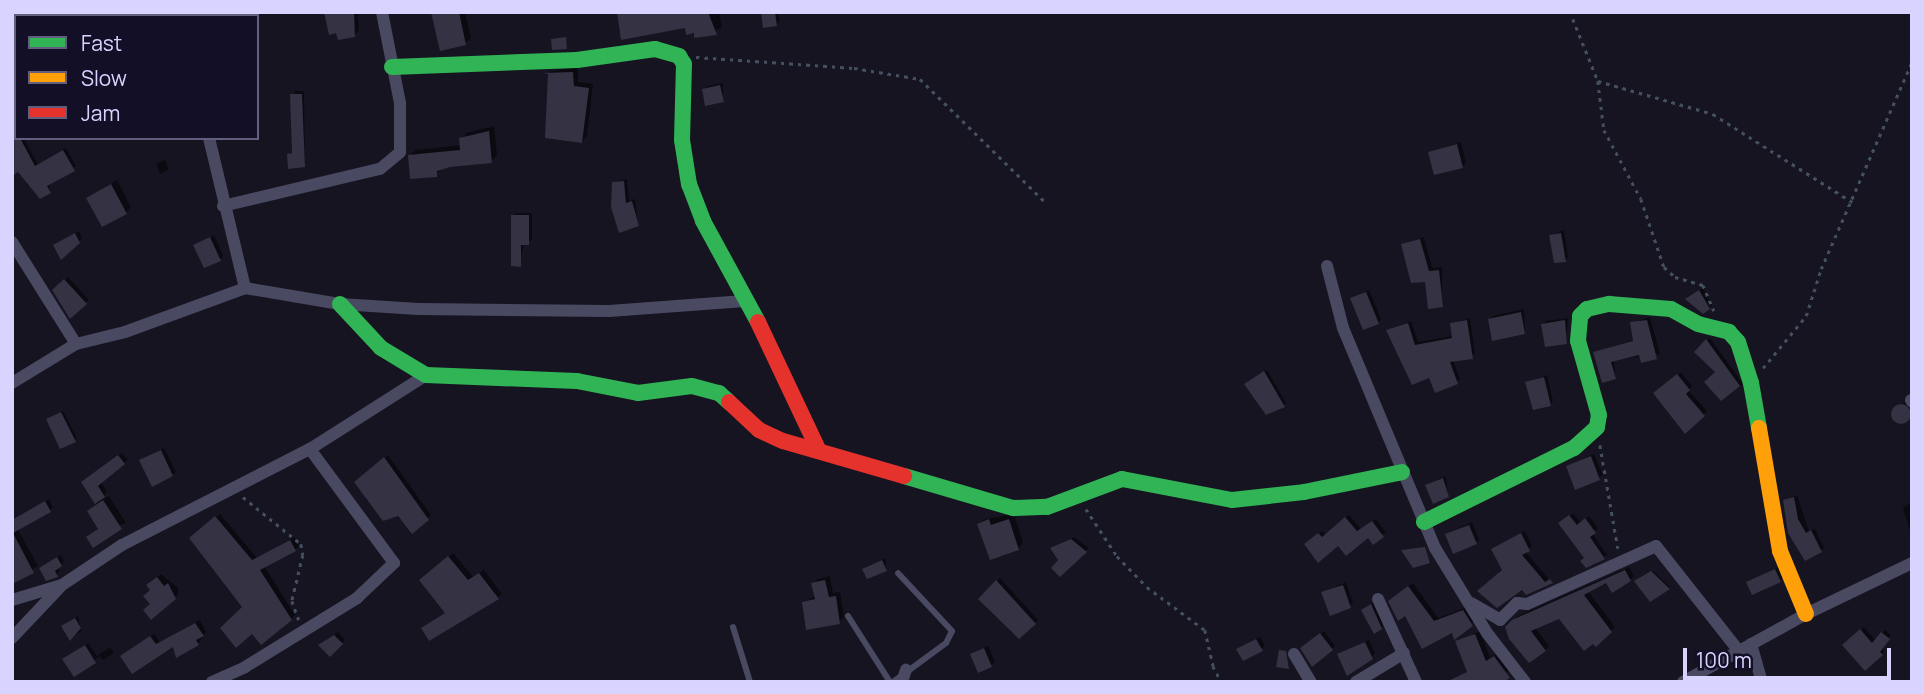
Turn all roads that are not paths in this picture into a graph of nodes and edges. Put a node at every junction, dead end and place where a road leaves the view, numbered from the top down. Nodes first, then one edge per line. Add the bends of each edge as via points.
1 (382, 12) edge
2 (392, 67) junction
3 (209, 140) edge
4 (223, 206) junction
5 (12, 242) edge
6 (1326, 266) dead end
7 (245, 288) junction
8 (745, 301) junction
9 (340, 304) junction
10 (76, 344) junction
11 (426, 374) junction
12 (12, 383) edge
13 (310, 449) junction
14 (818, 449) junction
15 (1402, 472) junction
16 (1424, 522) junction
17 (1912, 563) edge
18 (898, 573) dead end
19 (62, 585) junction
20 (1378, 599) dead end
21 (12, 600) edge
22 (1468, 601) junction
23 (1806, 614) junction
24 (848, 616) dead end
25 (733, 627) dead end
26 (12, 638) edge
27 (1751, 645) junction
28 (1739, 651) junction
29 (1404, 653) junction
30 (1294, 654) dead end
31 (904, 676) edge
32 (212, 682) edge
33 (750, 682) edge
34 (891, 682) edge
35 (1311, 682) edge
36 (1356, 682) edge
37 (1416, 682) edge
38 (1525, 682) edge
39 (1683, 682) edge
40 (1762, 682) edge

1 - 2 street
2 - 4 street via 403,136 400,152 391,163
2 - 8 street via 577,60 655,49 678,56 684,64 682,141 689,184
3 - 4 street
4 - 7 street
5 - 10 street
6 - 15 street via 1343,328
7 - 9 street
7 - 10 street via 125,332
8 - 9 street via 609,311
8 - 14 street via 777,356
9 - 11 street via 381,348
10 - 12 street
11 - 13 street
11 - 14 street via 577,381 638,393 699,387 719,393 760,430
13 - 19 street via 122,545
13 - 32 street via 394,563 357,598
14 - 15 street via 1013,508 1047,507 1122,479 1232,500 1304,492
15 - 16 street
16 - 22 street
16 - 23 street via 1552,460 1597,427 1599,415 1578,341 1580,316 1596,304 1650,305 1717,328 1738,342 1751,383 1780,551
17 - 23 street
18 - 31 lane via 952,631 946,643
19 - 21 street
19 - 26 street
20 - 29 street
22 - 28 street via 1500,620 1517,603 1527,604 1596,575 1650,546 1661,549
22 - 38 street
23 - 27 street
24 - 34 lane
25 - 33 lane
27 - 28 street
27 - 40 street
28 - 39 street
29 - 36 street
29 - 37 street
30 - 35 street
31 - 34 lane

